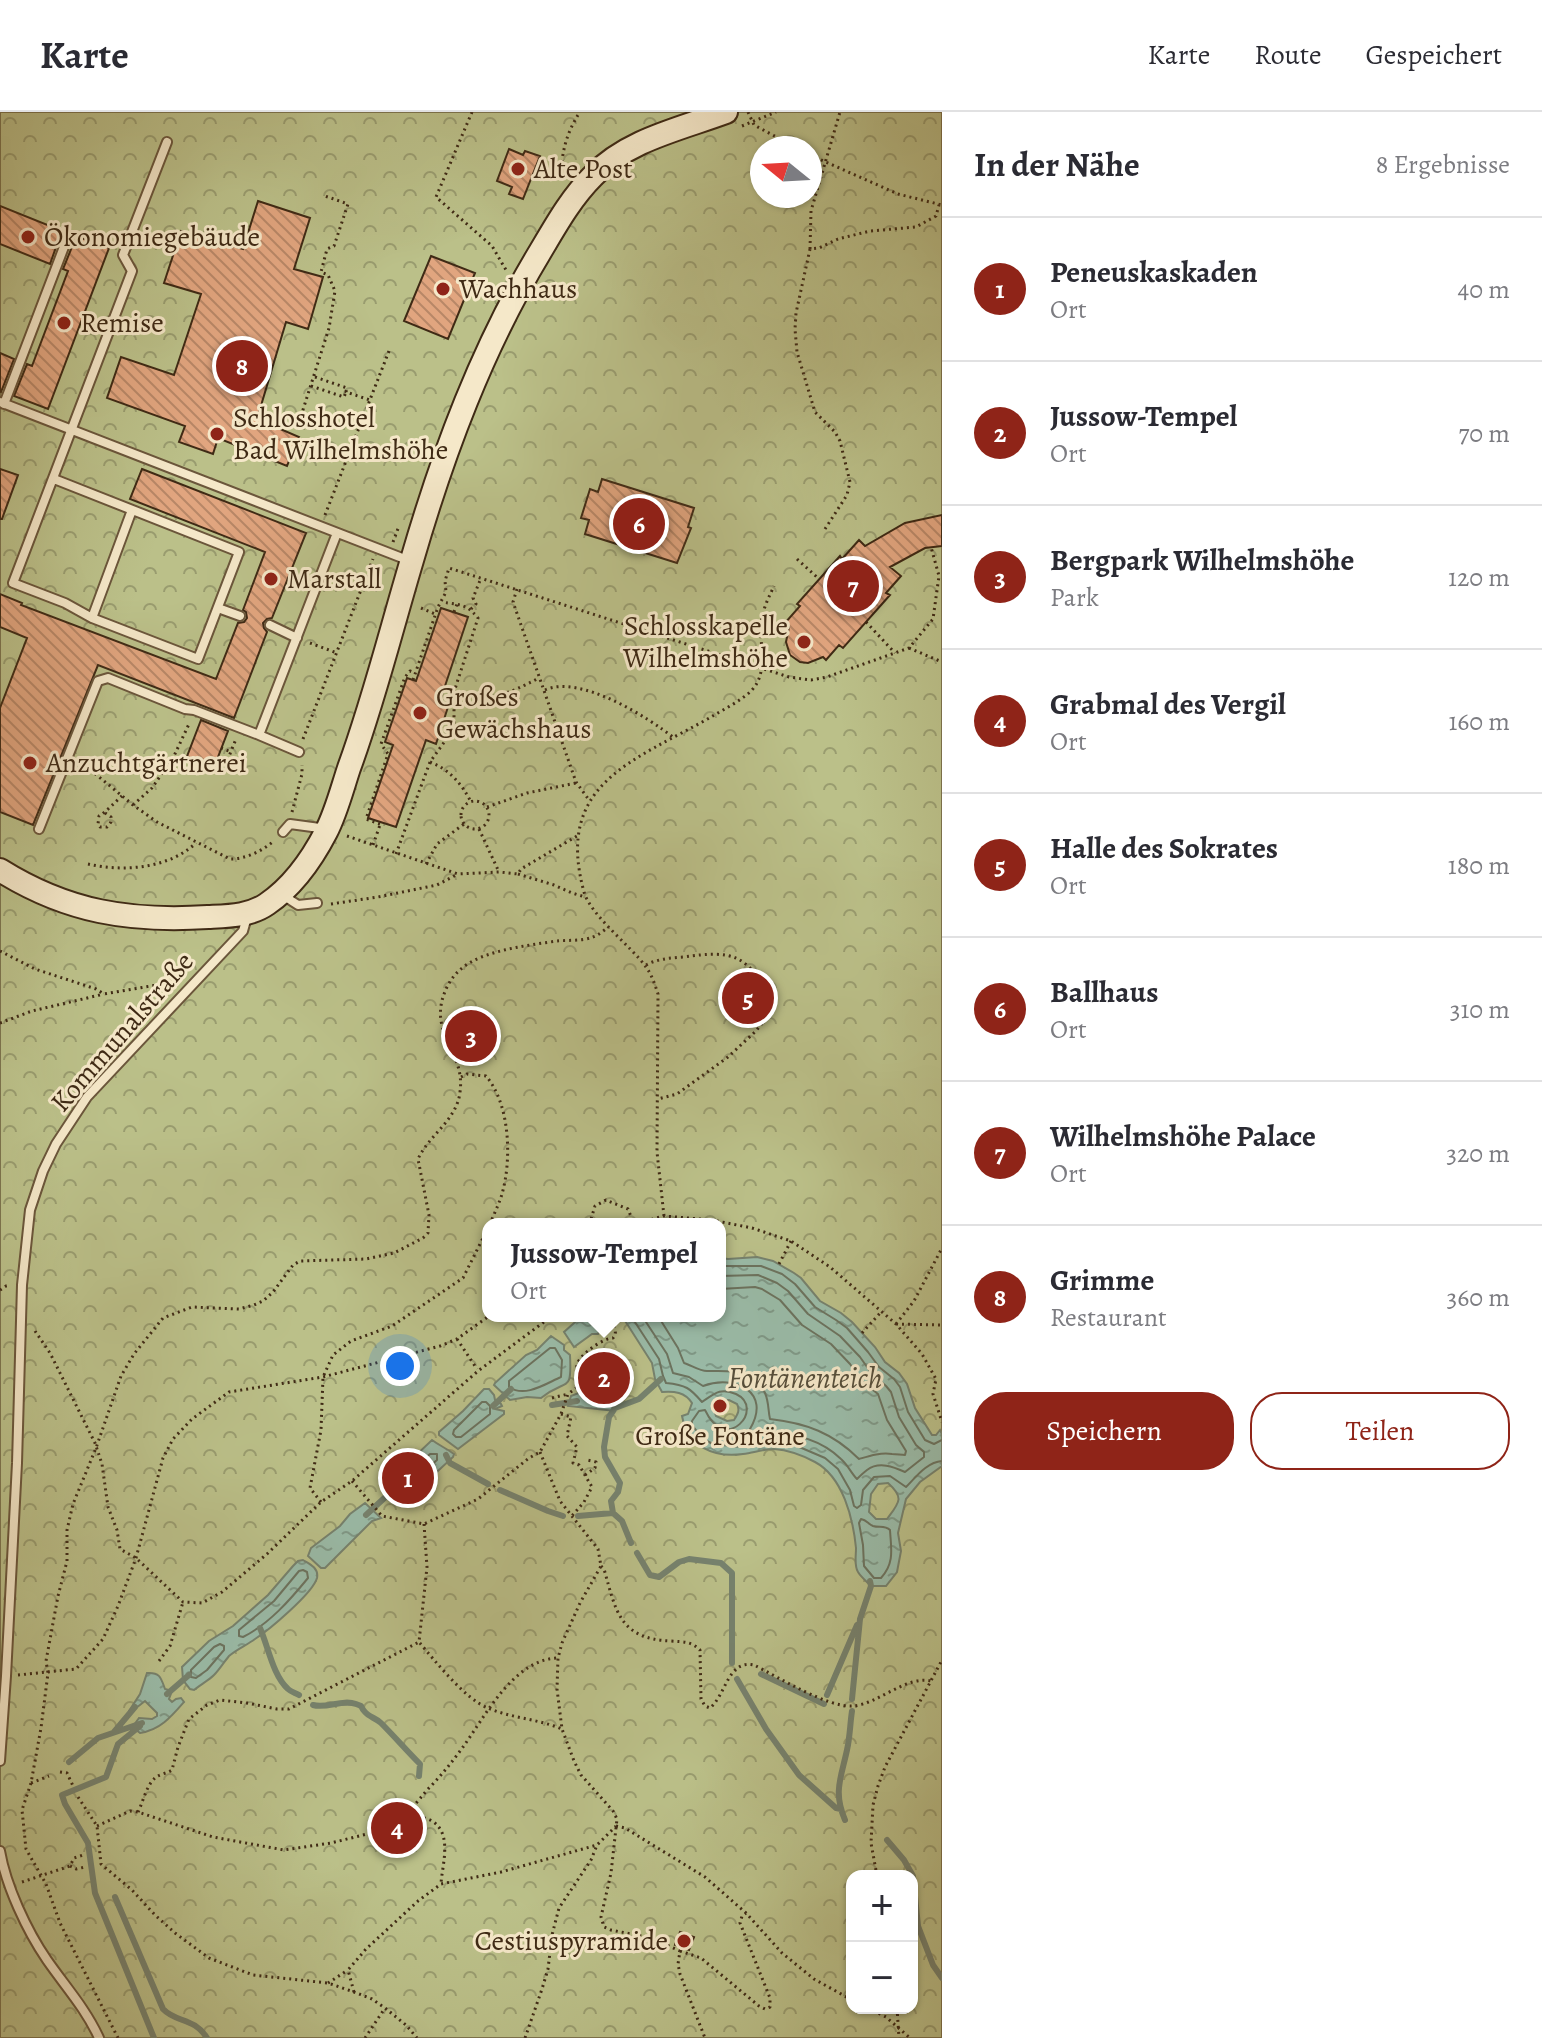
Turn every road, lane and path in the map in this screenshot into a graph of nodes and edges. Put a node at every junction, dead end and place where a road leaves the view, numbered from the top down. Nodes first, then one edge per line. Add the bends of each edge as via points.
1 (472, 112) edge
2 (580, 112) edge
3 (748, 112) edge
4 (776, 112) edge
5 (840, 112) edge
6 (732, 119) edge
7 (751, 122) junction
8 (774, 136) edge
9 (167, 142) dead end
10 (822, 161) edge
11 (826, 163) junction
12 (561, 180) dead end
13 (325, 196) dead end
14 (941, 205) edge
15 (67, 239) dead end
16 (810, 249) junction
17 (506, 270) dead end
18 (389, 351) dead end
19 (313, 377) junction
20 (310, 386) junction
21 (346, 392) junction
22 (370, 400) junction
23 (2, 403) edge
24 (301, 416) dead end
25 (73, 430) junction
26 (54, 479) junction
27 (132, 510) junction
28 (320, 526) junction
29 (825, 529) dead end
30 (337, 533) junction
31 (931, 547) dead end
32 (377, 548) junction
33 (797, 559) dead end
34 (411, 561) junction
35 (940, 577) edge
36 (481, 578) junction
37 (819, 579) dead end
38 (774, 586) dead end
39 (517, 589) junction
40 (442, 602) junction
41 (457, 604) junction
42 (412, 606) dead end
43 (218, 608) junction
44 (471, 609) junction
45 (454, 612) dead end
46 (435, 614) junction
47 (240, 616) dead end
48 (92, 618) junction
49 (866, 622) dead end
50 (270, 625) dead end
51 (297, 638) junction
52 (909, 648) junction
53 (337, 653) junction
54 (895, 653) junction
55 (942, 662) edge
56 (763, 669) junction
57 (416, 673) junction
58 (539, 678) junction
59 (413, 680) dead end
60 (545, 690) junction
61 (454, 692) junction
62 (194, 710) junction
63 (241, 728) junction
64 (259, 735) junction
65 (305, 735) dead end
66 (674, 738) junction
67 (221, 748) dead end
68 (69, 752) junction
69 (231, 752) junction
70 (299, 752) joint
71 (430, 762) junction
72 (223, 771) dead end
73 (576, 782) junction
74 (122, 796) junction
75 (589, 800) junction
76 (471, 802) junction
77 (133, 805) junction
78 (487, 807) junction
79 (105, 813) dead end
80 (290, 824) junction
81 (464, 824) junction
82 (39, 829) dead end
83 (479, 829) junction
84 (327, 830) junction
85 (283, 832) joint
86 (577, 836) junction
87 (196, 843) junction
88 (373, 846) junction
89 (396, 854) junction
90 (88, 864) dead end
91 (426, 864) junction
92 (0, 870) edge
93 (499, 872) junction
94 (458, 874) junction
95 (518, 874) junction
96 (279, 894) junction
97 (585, 897) junction
98 (317, 903) joint
99 (249, 913) junction
100 (609, 927) junction
101 (0, 951) edge
102 (646, 965) junction
103 (187, 989) junction
104 (104, 994) junction
105 (0, 1023) edge
106 (461, 1077) junction
107 (658, 1099) junction
108 (664, 1216) junction
109 (678, 1217) joint
110 (492, 1218) edge
111 (591, 1218) edge
112 (632, 1218) edge
113 (656, 1218) edge
114 (689, 1218) edge
115 (726, 1223) edge
116 (482, 1240) edge
117 (791, 1241) junction
118 (942, 1248) edge
119 (779, 1264) dead end
120 (881, 1312) junction
121 (21, 1321) junction
122 (482, 1321) edge
123 (544, 1322) edge
124 (612, 1322) edge
125 (896, 1324) junction
126 (942, 1325) edge
127 (862, 1333) dead end
128 (457, 1339) junction
129 (478, 1371) junction
130 (323, 1377) junction
131 (942, 1378) edge
132 (936, 1379) junction
133 (580, 1385) junction
134 (591, 1385) junction
135 (567, 1396) junction
136 (552, 1398) dead end
137 (561, 1414) junction
138 (942, 1422) edge
139 (96, 1448) junction
140 (540, 1452) junction
141 (587, 1460) dead end
142 (585, 1475) junction
143 (352, 1481) junction
144 (321, 1502) junction
145 (571, 1517) junction
146 (424, 1524) junction
147 (136, 1558) junction
148 (601, 1566) junction
149 (183, 1602) junction
150 (419, 1642) junction
151 (558, 1658) junction
152 (942, 1660) edge
153 (159, 1661) dead end
154 (48, 1673) junction
155 (6, 1676) junction
156 (931, 1681) junction
157 (489, 1709) junction
158 (562, 1729) junction
159 (0, 1761) edge
160 (60, 1772) dead end
161 (49, 1776) dead end
162 (31, 1783) junction
163 (73, 1786) dead end
164 (78, 1797) dead end
165 (138, 1812) junction
166 (406, 1814) junction
167 (97, 1826) junction
168 (616, 1826) junction
169 (597, 1845) junction
170 (0, 1851) edge
171 (100, 1851) junction
172 (94, 1853) dead end
173 (83, 1855) dead end
174 (70, 1866) junction
175 (85, 1867) dead end
176 (876, 1870) edge
177 (41, 1876) junction
178 (441, 1884) junction
179 (10, 1886) junction
180 (746, 1913) junction
181 (680, 1951) junction
182 (348, 1970) junction
183 (328, 1983) junction
184 (354, 1992) junction
185 (846, 1997) edge
186 (385, 2008) junction
187 (880, 2014) edge
188 (897, 2014) edge
189 (897, 2027) junction
190 (99, 2038) edge
191 (118, 2038) edge
192 (365, 2038) edge
193 (417, 2038) edge
194 (525, 2038) edge
195 (705, 2038) edge
196 (899, 2038) edge
197 (910, 2038) edge

1 - 17 path via 436,197 492,246
2 - 12 path via 563,150
3 - 7 path
4 - 7 path
5 - 11 path
6 - 7 path
6 - 34 main road via 628,148 576,194 524,278 472,383
7 - 8 path
9 - 25 lane via 123,255 132,271
10 - 11 path
11 - 14 path via 898,194
11 - 16 path via 811,211
13 - 19 path via 348,204 321,272 335,291
14 - 16 path via 936,216 916,227 870,231
15 - 23 lane
16 - 29 path via 796,313 797,352 815,412 840,441 850,482
18 - 22 path
19 - 20 path
19 - 21 path via 347,388
20 - 21 path via 344,397
20 - 24 path
21 - 22 path
22 - 28 path
23 - 25 lane
25 - 26 lane
25 - 28 lane
26 - 27 lane
26 - 48 lane via 13,583
27 - 43 lane via 239,552
27 - 48 lane
28 - 30 lane
30 - 32 lane
30 - 51 lane
31 - 35 path
32 - 34 lane
32 - 53 path
33 - 37 path
34 - 84 main road via 372,700
35 - 52 path via 933,619
36 - 39 path
36 - 40 path via 449,568
36 - 44 path
38 - 56 path via 762,615
39 - 56 path
39 - 58 path via 513,602
40 - 41 path
40 - 46 path
41 - 44 path
41 - 45 path
42 - 46 path
43 - 47 lane
43 - 48 lane via 198,659
44 - 61 path via 478,618
46 - 57 path
49 - 54 path
50 - 51 lane
51 - 53 path
51 - 64 lane
52 - 54 path
52 - 55 path
53 - 65 path
54 - 56 path via 811,680
56 - 66 path via 751,691
57 - 59 path
57 - 88 path via 405,677 381,744 388,754 366,819 381,823
58 - 60 path
58 - 61 path via 496,697
60 - 66 path via 571,687 606,697 644,715
60 - 73 path
61 - 71 path via 454,723
62 - 63 lane
62 - 68 lane via 108,678 98,681
62 - 77 path via 174,756
63 - 64 lane
63 - 69 path
64 - 70 lane
66 - 75 path via 622,766
67 - 69 path
68 - 74 path
68 - 82 lane
69 - 72 path
70 - 80 path via 302,774
71 - 76 path via 455,777
71 - 89 path
73 - 75 path
73 - 78 path
74 - 77 path
74 - 79 path
75 - 86 path
76 - 78 path
76 - 81 path via 461,812
77 - 87 path
78 - 83 path via 490,816
80 - 84 lane
80 - 85 lane
81 - 83 path
81 - 91 path via 437,844
83 - 93 path
84 - 88 path
84 - 96 main road
85 - 87 path via 241,859
86 - 95 path
86 - 97 path
87 - 90 path via 142,867
88 - 89 path
89 - 91 path
91 - 94 path
92 - 99 main road via 53,898 106,914 181,918
93 - 94 path
93 - 95 path
94 - 98 path via 423,888
95 - 97 path
96 - 98 lane via 298,905
96 - 99 main road
97 - 100 path
99 - 103 lane, Kommunalstraße via 243,931
100 - 102 path
100 - 106 path via 593,937 514,947 470,962 456,974 440,1003 440,1024
101 - 104 path
102 - 107 path via 658,994
102 - 107 path via 720,953 752,969 772,999 770,1013 728,1057 677,1094
103 - 104 path via 178,982
103 - 121 lane, Kommunalstraße via 87,1097 56,1144 30,1210
104 - 105 path
106 - 110 path via 486,1076 504,1113 508,1155
106 - 139 path via 452,1114 418,1159 428,1233 394,1253 300,1261 254,1305 192,1307 163,1318 121,1376
107 - 108 path
108 - 109 path
108 - 113 path
109 - 114 path
111 - 112 path via 595,1206 606,1200 628,1209
115 - 117 path
116 - 130 path via 463,1278 392,1326 351,1341 333,1355
117 - 119 path
117 - 120 path
118 - 125 path
120 - 125 path
120 - 127 path
121 - 139 path via 29,1322 50,1353
121 - 155 lane, Kommunalstraße
122 - 128 path
123 - 129 path
124 - 133 path via 616,1336 598,1343 577,1364
125 - 126 path
125 - 132 path
128 - 129 path
128 - 130 path
129 - 143 path
130 - 144 path via 321,1430 310,1488
130 - 147 path via 229,1392 192,1419 163,1458
131 - 132 path
132 - 138 path via 933,1394
133 - 134 path
133 - 135 path
134 - 134 path via 612,1390 616,1368 610,1362 595,1364 589,1370
135 - 136 path
135 - 137 path
137 - 140 path
137 - 142 path via 571,1417 567,1436 577,1447 573,1463
139 - 147 path via 120,1549
139 - 154 path via 67,1530 67,1561
140 - 145 path
140 - 146 path via 478,1499
141 - 142 path via 596,1462
142 - 145 path via 592,1487
143 - 144 path
143 - 146 path via 382,1516
144 - 149 path via 222,1592 202,1603
145 - 148 path via 598,1549
146 - 150 path via 426,1577
147 - 149 path
147 - 154 path via 103,1639 76,1669
148 - 151 path
148 - 156 path via 628,1628 658,1640 687,1641 700,1650 701,1699 710,1708 737,1667 748,1663 847,1706 915,1681
149 - 153 path via 170,1646
150 - 157 path via 457,1684
150 - 165 path via 289,1709 220,1700 207,1705 189,1719 172,1770 152,1780
151 - 157 path via 509,1682
151 - 158 path
152 - 156 path
154 - 155 path
154 - 162 path
155 - 159 lane, Kommunalstraße
156 - 176 path via 878,1786 871,1843
157 - 158 path
157 - 166 path via 450,1765
158 - 168 path via 581,1775 613,1811
160 - 163 path via 67,1773
161 - 162 path
162 - 177 path via 22,1810 26,1849
164 - 167 path
165 - 166 path via 213,1837 284,1850 383,1830 390,1817
165 - 167 path
166 - 178 path via 433,1822 440,1831 446,1846
167 - 171 path
168 - 169 path
168 - 180 path via 705,1877
168 - 181 path via 601,1922 611,1930
169 - 178 path
169 - 194 path via 559,1908 545,1979
170 - 179 lane
171 - 172 path
171 - 183 path via 99,1864 209,1958 253,1975
173 - 174 path
174 - 175 path
174 - 177 path
177 - 179 path
177 - 191 path
178 - 182 path
179 - 190 lane via 44,1956
180 - 181 path via 740,1923 770,2007 759,2006 701,1958
180 - 185 path via 782,1953
181 - 195 path via 680,1974
182 - 183 path
182 - 184 path
183 - 184 path
184 - 186 path
186 - 192 path
186 - 193 path
187 - 189 path
188 - 189 path
189 - 196 path
189 - 197 path

